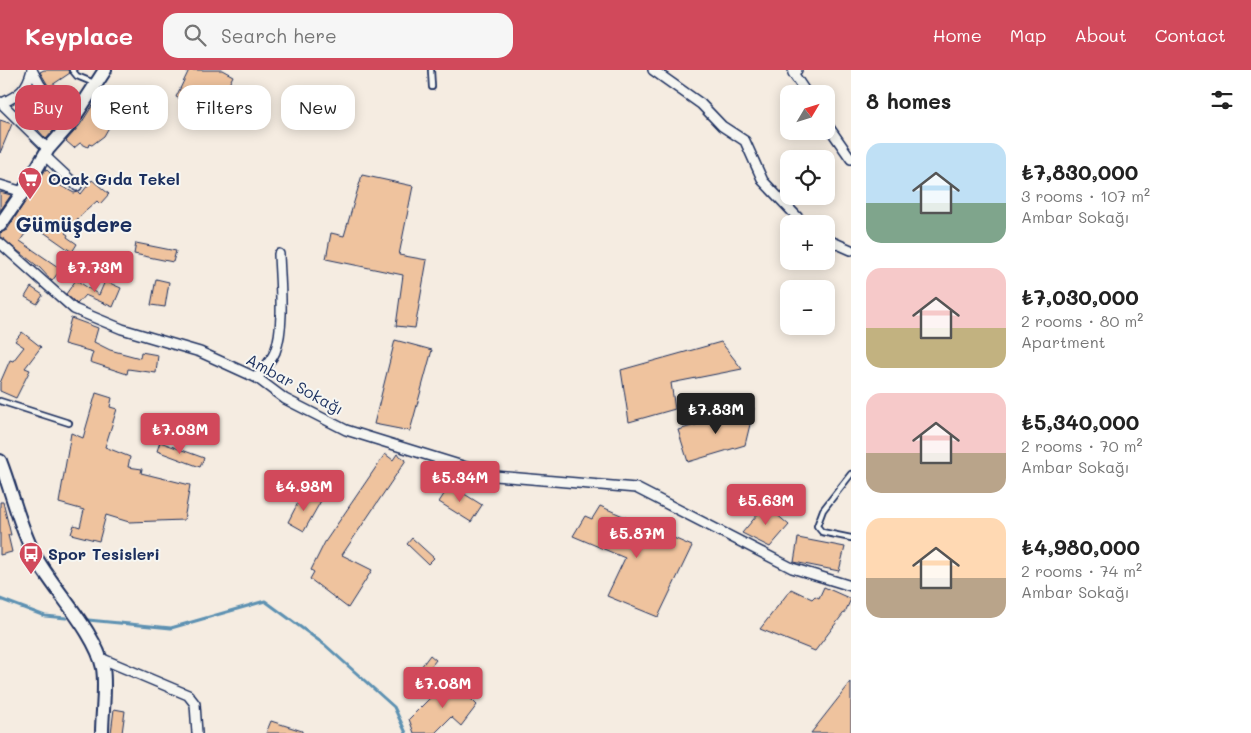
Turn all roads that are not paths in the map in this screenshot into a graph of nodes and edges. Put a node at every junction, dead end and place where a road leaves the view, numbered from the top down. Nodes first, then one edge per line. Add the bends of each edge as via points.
1 (32, 70) edge
2 (72, 70) edge
3 (105, 70) edge
4 (432, 70) edge
5 (653, 70) edge
6 (797, 70) edge
7 (95, 84) junction
8 (41, 85) edge
9 (801, 85) edge
10 (432, 88) dead end
11 (1, 102) edge
12 (81, 106) edge
13 (65, 130) edge
14 (835, 136) edge
15 (46, 152) junction
16 (851, 159) edge
17 (0, 185) edge
18 (77, 186) dead end
19 (23, 192) junction
20 (795, 215) edge
21 (0, 225) edge
22 (0, 243) edge
23 (835, 243) edge
24 (851, 250) edge
25 (279, 254) dead end
26 (257, 378) junction
27 (0, 401) edge
28 (69, 424) dead end
29 (0, 461) edge
30 (851, 474) edge
31 (851, 538) edge
32 (851, 586) edge
33 (98, 657) junction
34 (102, 733) edge
35 (197, 733) edge

1 - 8 street
1 - 11 street via 28,85 12,99
2 - 7 lane via 77,76
3 - 7 street
4 - 10 lane
5 - 20 street via 745,141 763,181
6 - 9 street via 793,73
7 - 12 street
11 - 15 street
13 - 15 street
14 - 16 street
15 - 18 street
15 - 19 street
17 - 19 street
19 - 21 street
22 - 26 street, Ambar Sokağı via 74,309 122,329 200,352
23 - 24 street
25 - 26 street via 277,344
26 - 32 street, Ambar Sokağı via 285,399 346,430 495,476 636,488 792,568
27 - 28 lane
29 - 33 street via 35,556
30 - 31 lane via 823,510 817,526 822,532
33 - 34 street via 103,668
33 - 35 street via 188,695 195,704

